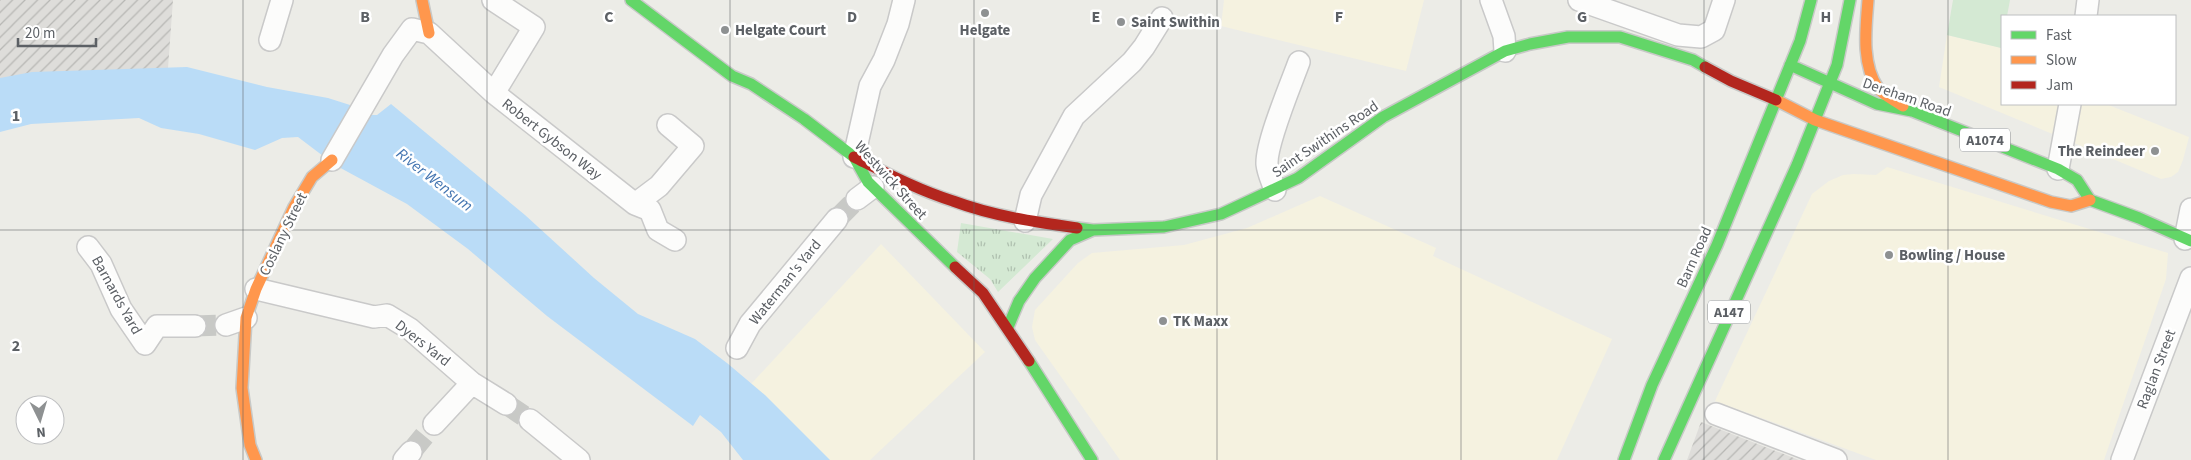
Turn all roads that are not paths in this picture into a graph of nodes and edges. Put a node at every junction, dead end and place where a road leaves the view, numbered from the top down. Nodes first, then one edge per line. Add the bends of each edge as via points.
1 (282, 0) edge
2 (422, 0) edge
3 (493, 0) edge
4 (631, 0) edge
5 (904, 0) edge
6 (1491, 0) edge
7 (1579, 0) edge
8 (1724, 0) edge
9 (1811, 0) edge
10 (1850, 0) edge
11 (1868, 0) edge
12 (2088, 0) edge
13 (2086, 15) edge
14 (1162, 18) dead end
15 (421, 31) junction
16 (270, 40) dead end
17 (1505, 51) junction
18 (1299, 62) dead end
19 (1790, 66) junction
20 (1830, 84) junction
21 (494, 93) junction
22 (1776, 100) junction
23 (2070, 105) edge
24 (1912, 111) junction
25 (1815, 120) junction
26 (668, 125) dead end
27 (854, 157) junction
28 (332, 160) joint
29 (2058, 169) junction
30 (1275, 190) junction
31 (2090, 200) junction
32 (635, 204) junction
33 (2191, 209) edge
34 (837, 219) tunnel mouth
35 (1025, 221) junction
36 (1093, 230) junction
37 (675, 240) dead end
38 (2188, 240) edge
39 (88, 247) dead end
40 (2191, 278) edge
41 (256, 290) junction
42 (246, 318) junction
43 (226, 325) tunnel mouth
44 (195, 326) tunnel mouth
45 (1008, 327) junction
46 (737, 348) dead end
47 (472, 383) junction
48 (506, 404) tunnel mouth
49 (1716, 414) dead end
50 (530, 420) tunnel mouth
51 (434, 424) tunnel mouth
52 (256, 460) edge
53 (579, 460) edge
54 (1092, 460) edge
55 (1624, 460) edge
56 (1664, 460) edge
57 (1836, 460) edge
58 (2122, 460) edge

1 - 16 street
2 - 15 street, Coslany Street via 418,15
3 - 21 street via 534,27
4 - 27 street, Westwick Street via 732,76 751,84 804,119
5 - 27 street via 898,24 868,94
6 - 17 street via 1504,36
7 - 8 street via 1678,35 1701,37 1714,30
9 - 19 street, A147
10 - 20 street, A147
11 - 24 street via 1865,43 1876,86
12 - 13 street
14 - 35 street via 1132,62 1074,116 1031,196
15 - 21 street, Robert Gybson Way
15 - 28 street, Coslany Street via 393,55
17 - 22 street, Saint Swithins Road via 1568,37 1620,37 1693,60
17 - 30 street, Saint Swithins Road via 1383,117 1298,178
18 - 30 street via 1267,162
19 - 20 street, Dereham Road / A1074
19 - 22 street, Barn Road / A147
20 - 24 street, Dereham Road / A1074 via 1877,104
20 - 25 street, A147
21 - 32 street, Robert Gybson Way
22 - 25 street, A1074
22 - 55 street, Barn Road / A147 via 1717,245 1652,385
23 - 29 street
24 - 29 street, Dereham Road / A1074
25 - 31 street, A1074 via 2051,202 2071,206
25 - 56 street, A147
26 - 32 street via 694,146 659,186
27 - 35 street, Saint Swithins Road via 910,185 954,202
27 - 45 street, Westwick Street via 865,193 934,248 983,293
28 - 41 street, Coslany Street via 312,177 294,207
29 - 31 street, Dereham Road / A1074 via 2077,180
30 - 36 street, Saint Swithins Road via 1221,214 1164,226
31 - 38 street
32 - 37 street, Robert Gybson Way via 650,210 658,230
33 - 38 street
34 - 46 street, Waterman's Yard via 750,324
35 - 36 street, Saint Swithins Road
36 - 45 street, Saint Swithins Road via 1070,240 1035,278 1019,301
39 - 44 street, Barnards Yard via 102,264 121,310 144,344 157,326
40 - 58 street, Raglan Street
41 - 42 street, Coslany Street
41 - 47 street, Dyers Yard via 374,317 387,316 410,329
42 - 43 street
42 - 52 street, Coslany Street via 242,388 250,445
45 - 54 street, Westwick Street
47 - 48 street, Dyers Yard
47 - 51 street
49 - 57 street
50 - 53 street

